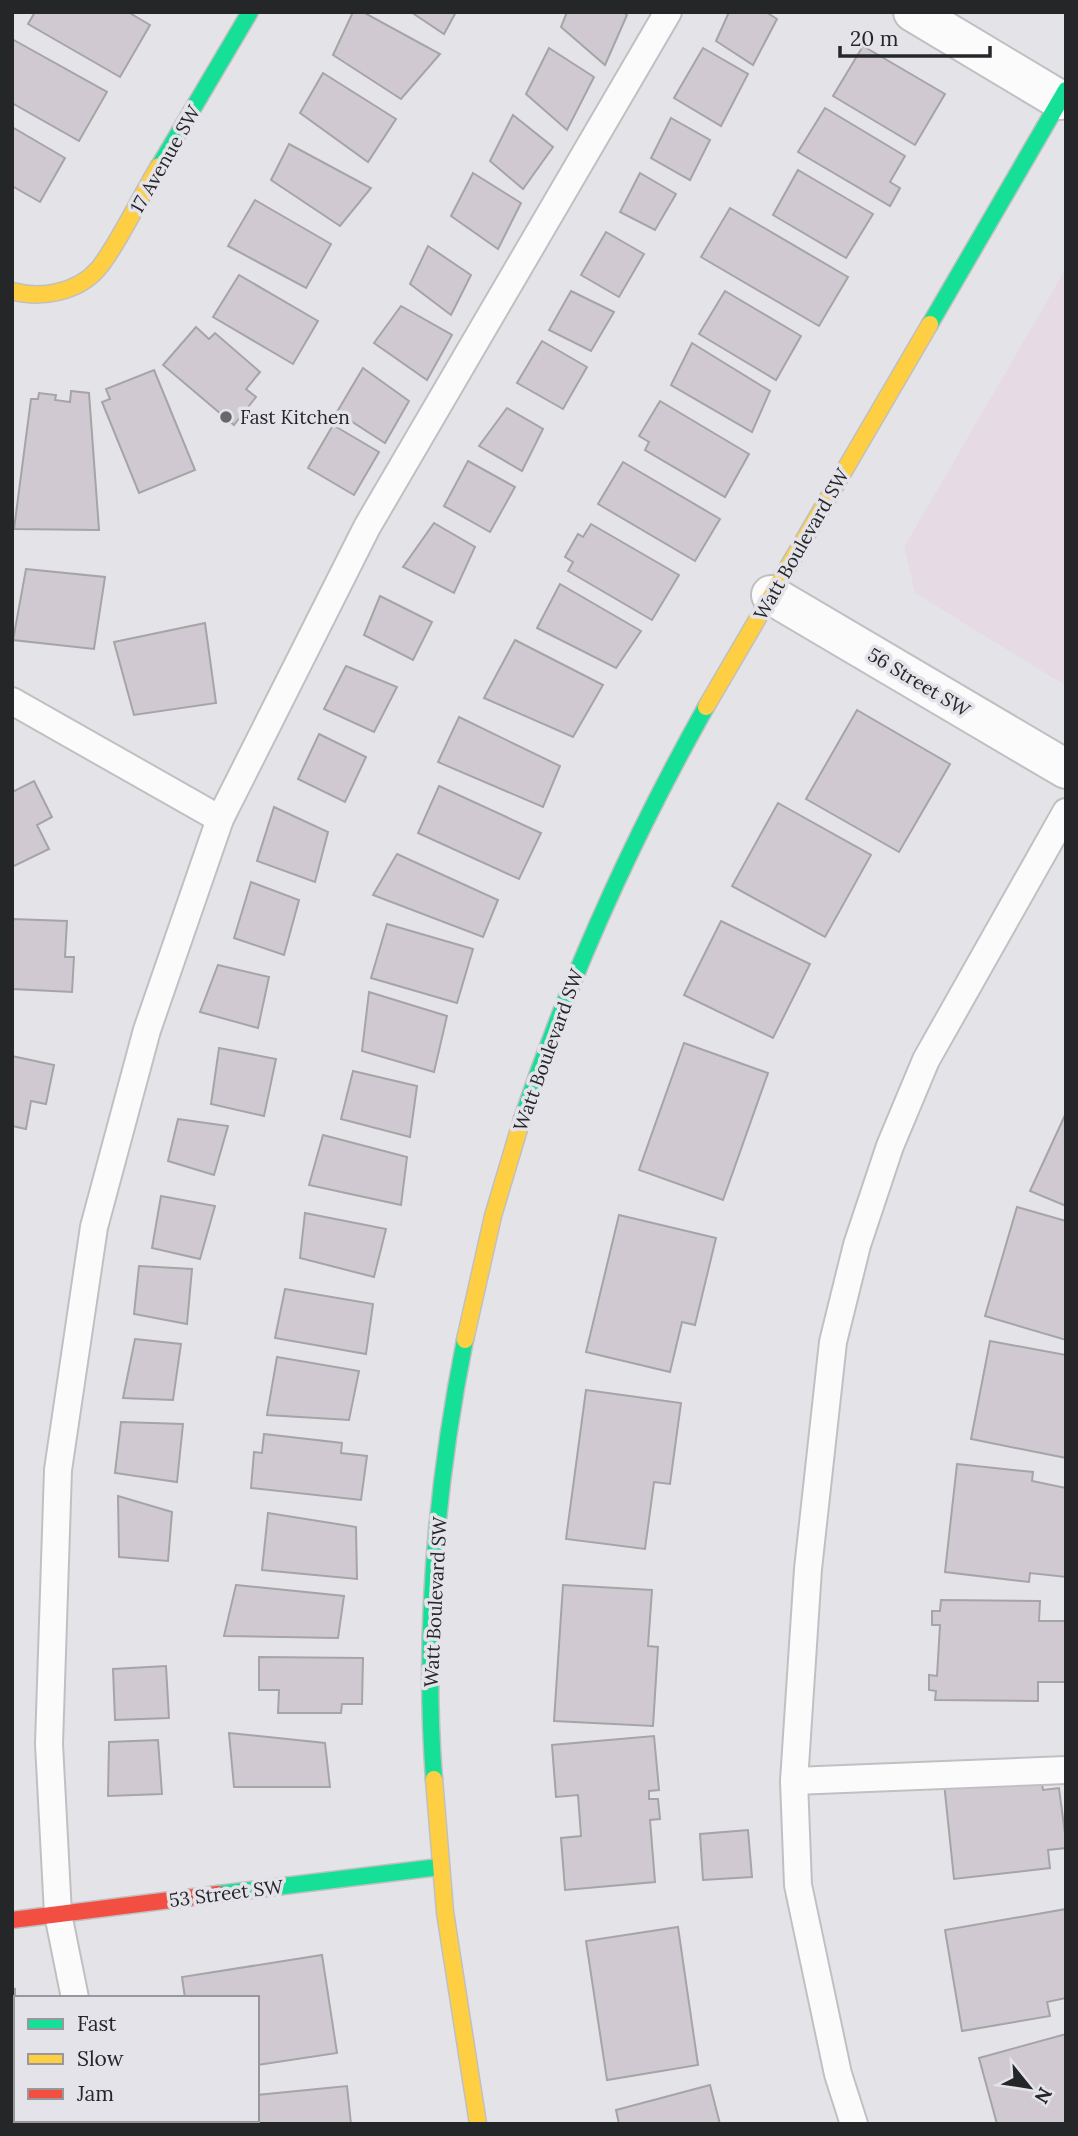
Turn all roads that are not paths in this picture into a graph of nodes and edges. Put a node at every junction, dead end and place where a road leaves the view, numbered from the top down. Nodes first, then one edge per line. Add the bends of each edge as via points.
1 (250, 12) edge
2 (668, 12) edge
3 (913, 12) edge
4 (1064, 98) edge
5 (12, 291) edge
6 (771, 595) junction
7 (12, 701) edge
8 (1066, 769) edge
9 (1066, 812) edge
10 (219, 820) junction
11 (1066, 1770) edge
12 (794, 1781) junction
13 (439, 1867) junction
14 (58, 1914) junction
15 (12, 1920) edge
16 (75, 1996) edge
17 (478, 2124) edge
18 (854, 2124) edge

1 - 5 street, 17 Avenue SW via 97,270 64,290 41,296
2 - 10 lane via 367,527
3 - 4 street
4 - 6 street, Watt Boulevard SW
6 - 8 street, 56 Street SW
6 - 13 street, Watt Boulevard SW via 638,834 576,971 528,1097 482,1253 454,1394 434,1550 429,1657
7 - 10 lane
9 - 12 lane via 926,1060 890,1146 858,1245 831,1355 808,1569
10 - 14 lane via 147,1030 94,1227 60,1456 49,1744
11 - 12 lane
12 - 18 lane via 798,1885 838,2074
13 - 14 street, 53 Street SW
13 - 17 street, Watt Boulevard SW
14 - 15 street, 53 Street SW
14 - 16 lane

